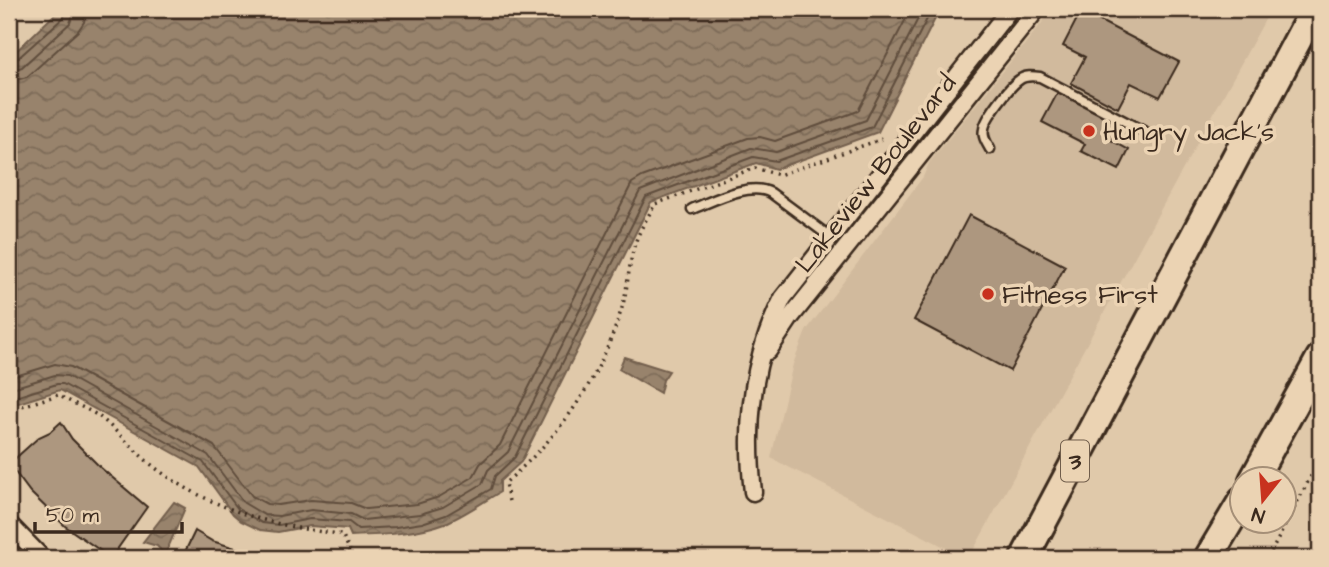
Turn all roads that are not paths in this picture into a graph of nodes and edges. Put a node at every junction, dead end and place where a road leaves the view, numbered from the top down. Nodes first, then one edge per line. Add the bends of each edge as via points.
1 (1010, 9) edge
2 (1037, 9) edge
3 (1312, 12) edge
4 (1151, 135) dead end
5 (903, 142) junction
6 (989, 149) dead end
7 (920, 156) junction
8 (692, 209) dead end
9 (829, 236) junction
10 (846, 249) junction
11 (1320, 358) edge
12 (758, 372) junction
13 (1262, 466) edge
14 (753, 492) dead end
15 (1228, 523) edge
16 (9, 524) edge
17 (9, 552) edge
18 (16, 558) edge
19 (42, 558) edge
20 (1024, 558) edge
21 (1208, 558) edge

1 - 5 street, Lakeview Boulevard
2 - 7 street, Lakeview Boulevard
3 - 20 main road, 3
4 - 6 lane via 1040,77 1028,76 1019,79 988,117 983,136
5 - 7 street
5 - 9 street, Lakeview Boulevard
7 - 10 street, Lakeview Boulevard
8 - 9 lane via 760,188
9 - 10 street
9 - 12 street, Lakeview Boulevard via 783,298 766,335
10 - 12 street, Lakeview Boulevard via 778,336
11 - 13 main road
12 - 14 street, Lakeview Boulevard via 748,427
15 - 21 main road
16 - 19 street
17 - 18 street

